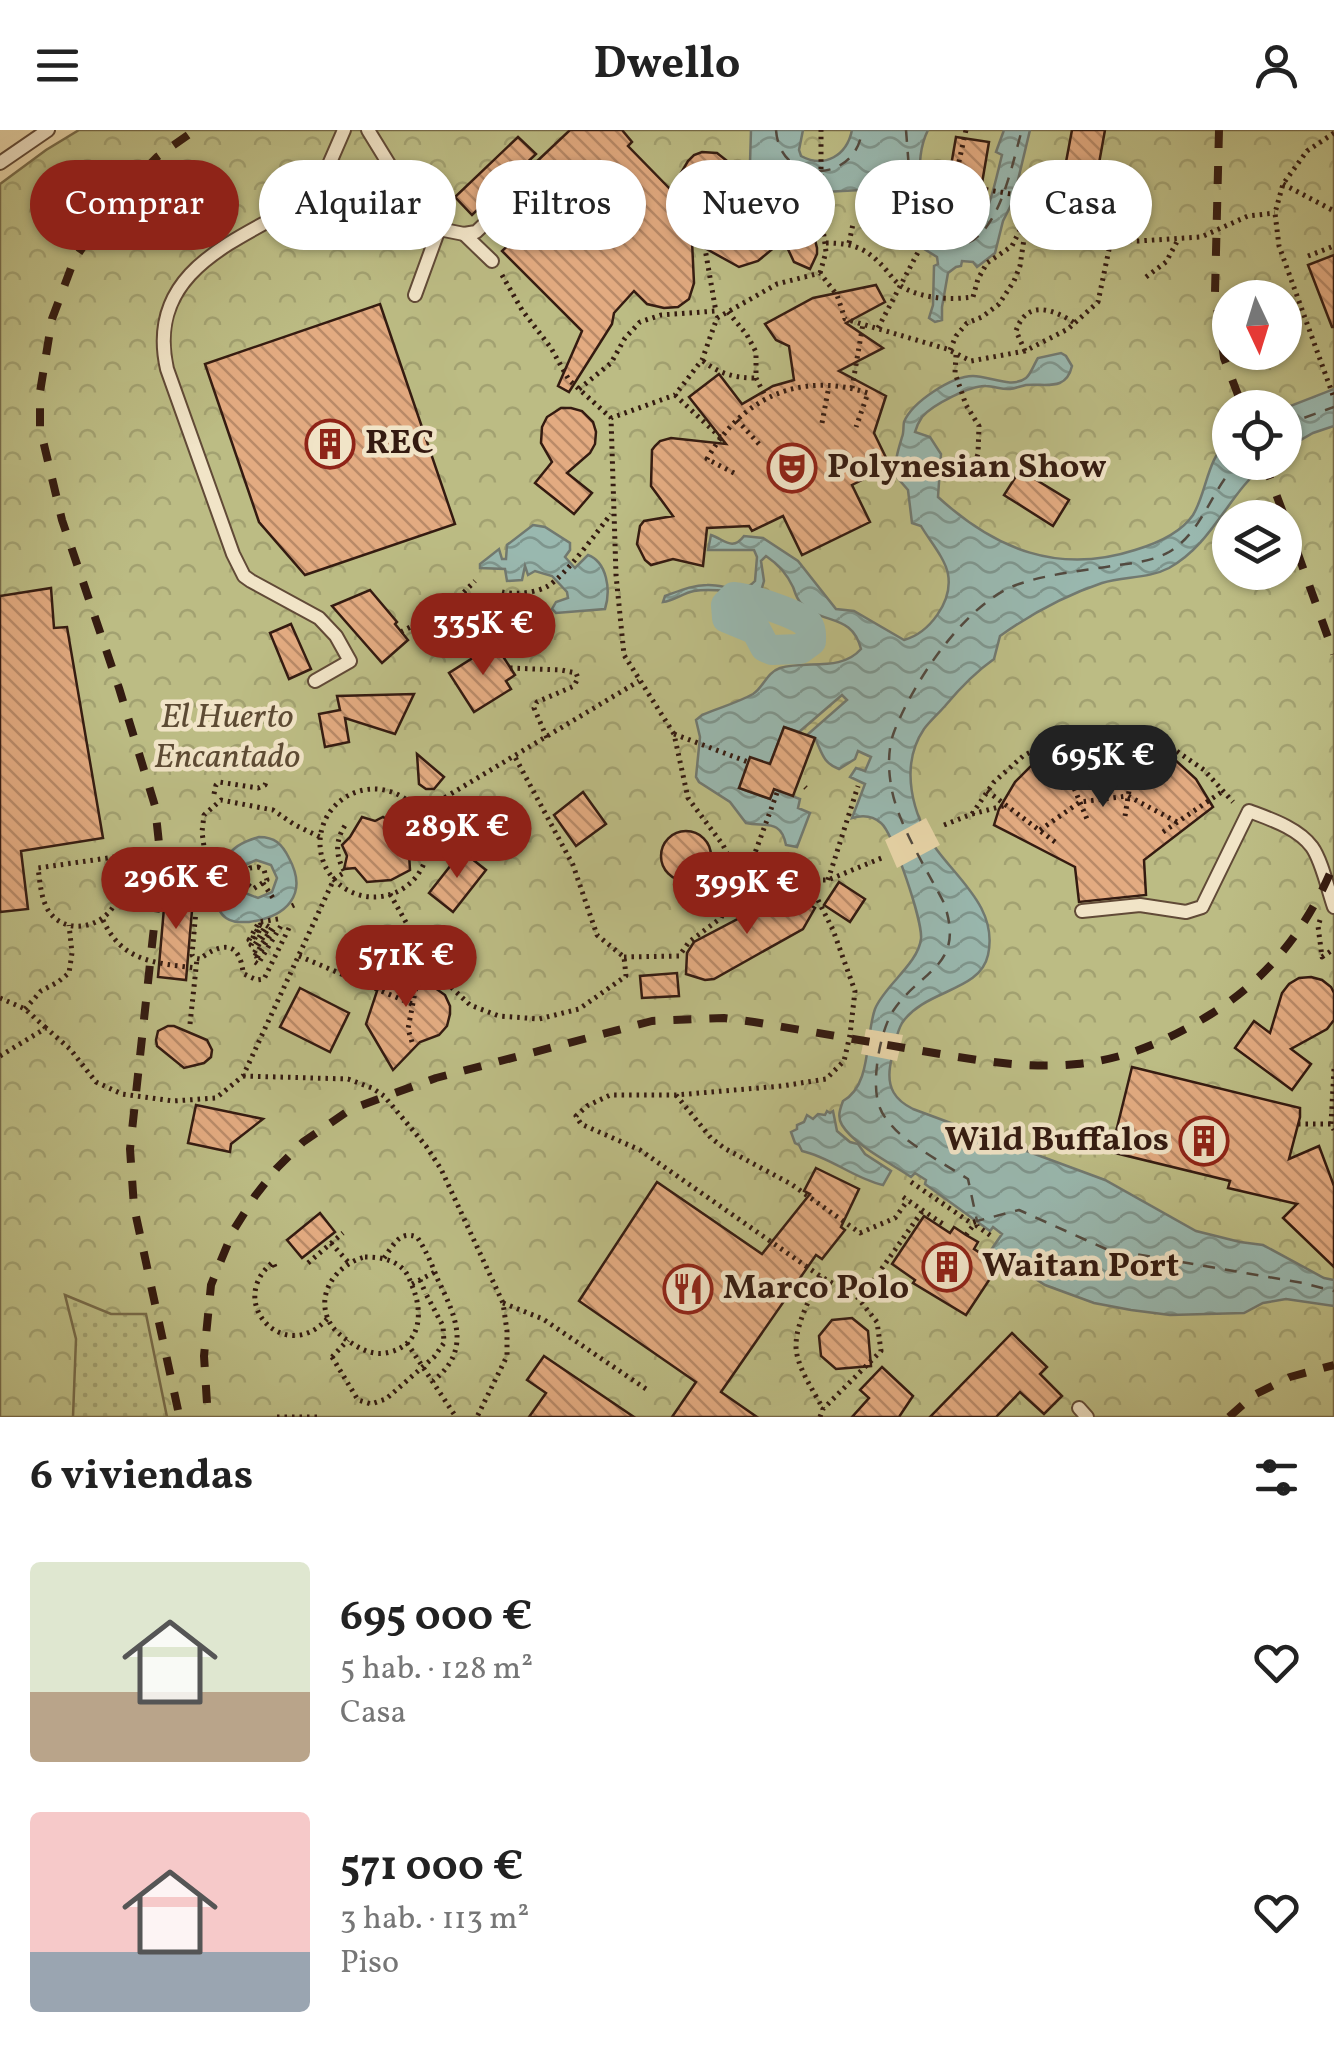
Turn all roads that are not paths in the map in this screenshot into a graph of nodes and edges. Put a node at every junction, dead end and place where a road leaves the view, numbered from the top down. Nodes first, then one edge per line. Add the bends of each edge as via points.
1 (48, 130) edge
2 (344, 130) edge
3 (368, 130) edge
4 (386, 160) edge
5 (0, 163) edge
6 (456, 232) edge
7 (476, 232) edge
8 (464, 234) junction
9 (431, 250) edge
10 (496, 266) road end
11 (414, 295) dead end
12 (315, 682) dead end
13 (1332, 903) edge
14 (1082, 911) dead end

1 - 5 lane
2 - 12 lane via 306,202 192,272 166,314 162,338 167,369 244,576 319,618 350,661
3 - 4 lane
6 - 8 lane
7 - 8 lane
8 - 10 lane
9 - 11 lane
13 - 14 lane via 1310,844 1249,811 1202,908

